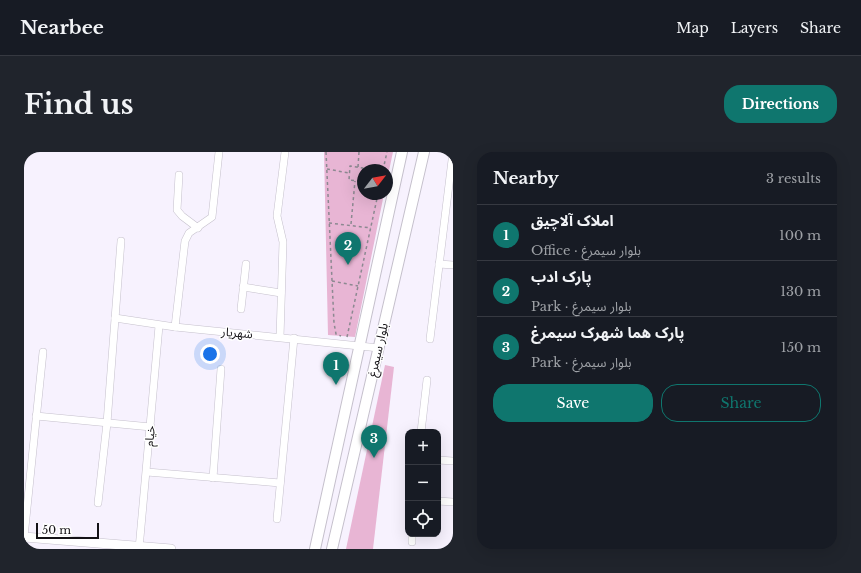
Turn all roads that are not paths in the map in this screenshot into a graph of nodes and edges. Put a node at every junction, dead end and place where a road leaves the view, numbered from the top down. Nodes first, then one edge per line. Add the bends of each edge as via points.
1 (219, 152) edge
2 (285, 152) edge
3 (402, 152) edge
4 (424, 152) edge
5 (453, 152) edge
6 (179, 175) dead end
7 (198, 228) junction
8 (121, 241) dead end
9 (246, 264) dead end
10 (439, 264) junction
11 (453, 265) edge
12 (244, 287) junction
13 (282, 293) junction
14 (241, 310) dead end
15 (115, 318) junction
16 (159, 326) junction
17 (175, 328) junction
18 (280, 337) junction
19 (294, 338) junction
20 (430, 339) dead end
21 (360, 345) junction
22 (379, 348) junction
23 (43, 352) dead end
24 (221, 369) dead end
25 (427, 380) dead end
26 (36, 416) junction
27 (107, 423) junction
28 (151, 427) junction
29 (421, 429) edge
30 (441, 460) edge
31 (453, 461) edge
32 (147, 472) junction
33 (27, 475) edge
34 (213, 478) junction
35 (280, 483) junction
36 (441, 501) edge
37 (453, 502) edge
38 (98, 503) dead end
39 (277, 519) dead end
40 (24, 537) edge
41 (412, 537) edge
42 (412, 542) dead end
43 (140, 548) edge
44 (171, 549) edge
45 (315, 549) edge
46 (332, 549) edge

1 - 7 street via 212,218
2 - 13 street via 277,216 283,242
3 - 21 main road, بلوار سیمرغ
4 - 22 main road, بلوار سیمرغ
5 - 10 street
6 - 7 street via 177,210
7 - 17 street via 189,234 185,241
8 - 15 street
9 - 12 street
10 - 11 street
10 - 20 street
12 - 13 street
12 - 14 street
13 - 18 street
15 - 16 street, شهریار
15 - 27 street
16 - 17 street, شهریار
16 - 28 street, خیام
17 - 18 street, شهریار
18 - 19 street, شهریار
19 - 21 street, شهریار
19 - 35 street
21 - 22 street, شهریار
21 - 45 main road, بلوار سیمرغ
22 - 46 main road, بلوار سیمرغ
23 - 26 street
24 - 34 street
25 - 29 street
26 - 27 street
26 - 33 street
27 - 28 street
27 - 38 street
28 - 32 street, خیام
30 - 31 street
32 - 34 street
32 - 43 street, خیام
33 - 40 street
34 - 35 street
35 - 39 street
36 - 37 street
40 - 43 street
41 - 42 street
43 - 44 street

